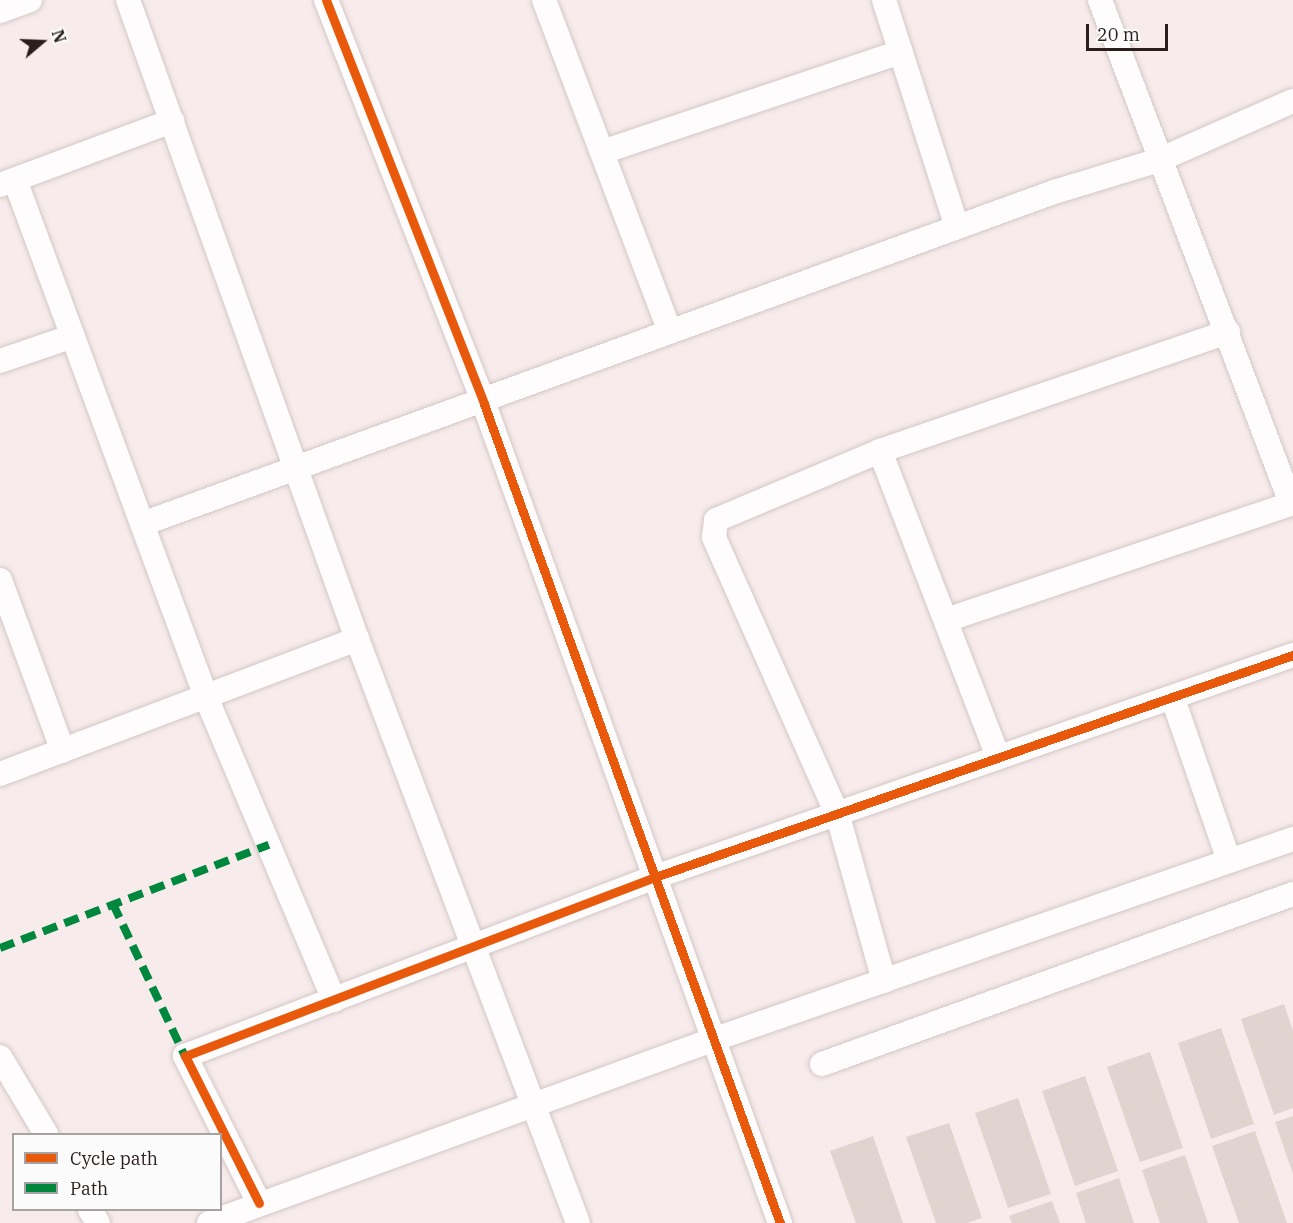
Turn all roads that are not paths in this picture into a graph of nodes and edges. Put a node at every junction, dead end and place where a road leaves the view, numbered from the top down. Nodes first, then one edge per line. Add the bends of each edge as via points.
1 (30, 0) edge
2 (128, 0) edge
3 (326, 0) edge
4 (544, 0) edge
5 (884, 0) edge
6 (1100, 0) edge
7 (0, 11) edge
8 (901, 52) junction
9 (1293, 101) edge
10 (172, 121) junction
11 (602, 152) junction
12 (1159, 160) junction
13 (7, 183) edge
14 (957, 227) junction
15 (670, 331) junction
16 (1228, 332) junction
17 (73, 336) junction
18 (0, 361) edge
19 (484, 404) junction
20 (880, 451) junction
21 (297, 471) junction
22 (1292, 503) edge
23 (145, 523) junction
24 (2, 589) edge
25 (946, 620) junction
26 (357, 639) junction
27 (1293, 655) edge
28 (206, 697) junction
29 (1173, 699) junction
30 (63, 751) junction
31 (998, 757) junction
32 (0, 774) edge
33 (838, 816) junction
34 (1293, 839) edge
35 (1229, 861) junction
36 (655, 877) junction
37 (1293, 894) edge
38 (477, 944) junction
39 (884, 981) junction
40 (333, 1000) junction
41 (715, 1039) junction
42 (0, 1057) edge
43 (822, 1064) dead end
44 (534, 1104) junction
45 (45, 1133) edge
46 (259, 1203) junction
47 (209, 1223) edge
48 (578, 1223) edge
49 (780, 1223) edge

1 - 7 street
2 - 10 street
3 - 19 street
4 - 11 street
5 - 8 street
6 - 12 street
8 - 11 street
8 - 14 street
9 - 12 street
10 - 13 street
10 - 21 street
11 - 15 street
12 - 14 street
12 - 16 street
13 - 17 street
14 - 15 street
15 - 19 street
16 - 20 street
16 - 22 street
17 - 18 street
17 - 23 street
19 - 21 street
19 - 36 street
20 - 25 street
20 - 33 street via 727,511 716,520 714,537
21 - 23 street
21 - 26 street
22 - 25 street
23 - 28 street
24 - 30 street
25 - 31 street
26 - 28 street
26 - 38 street
27 - 29 street
28 - 30 street
28 - 40 street
29 - 31 street
29 - 35 street
30 - 32 street
31 - 33 street
33 - 36 street
33 - 39 street
34 - 35 street
35 - 39 street
36 - 38 street
36 - 41 street
37 - 43 street
38 - 40 street
38 - 44 street
39 - 41 street
40 - 46 street via 185,1056
41 - 44 street
41 - 49 street
42 - 45 street
44 - 46 street
44 - 48 street
46 - 47 street

